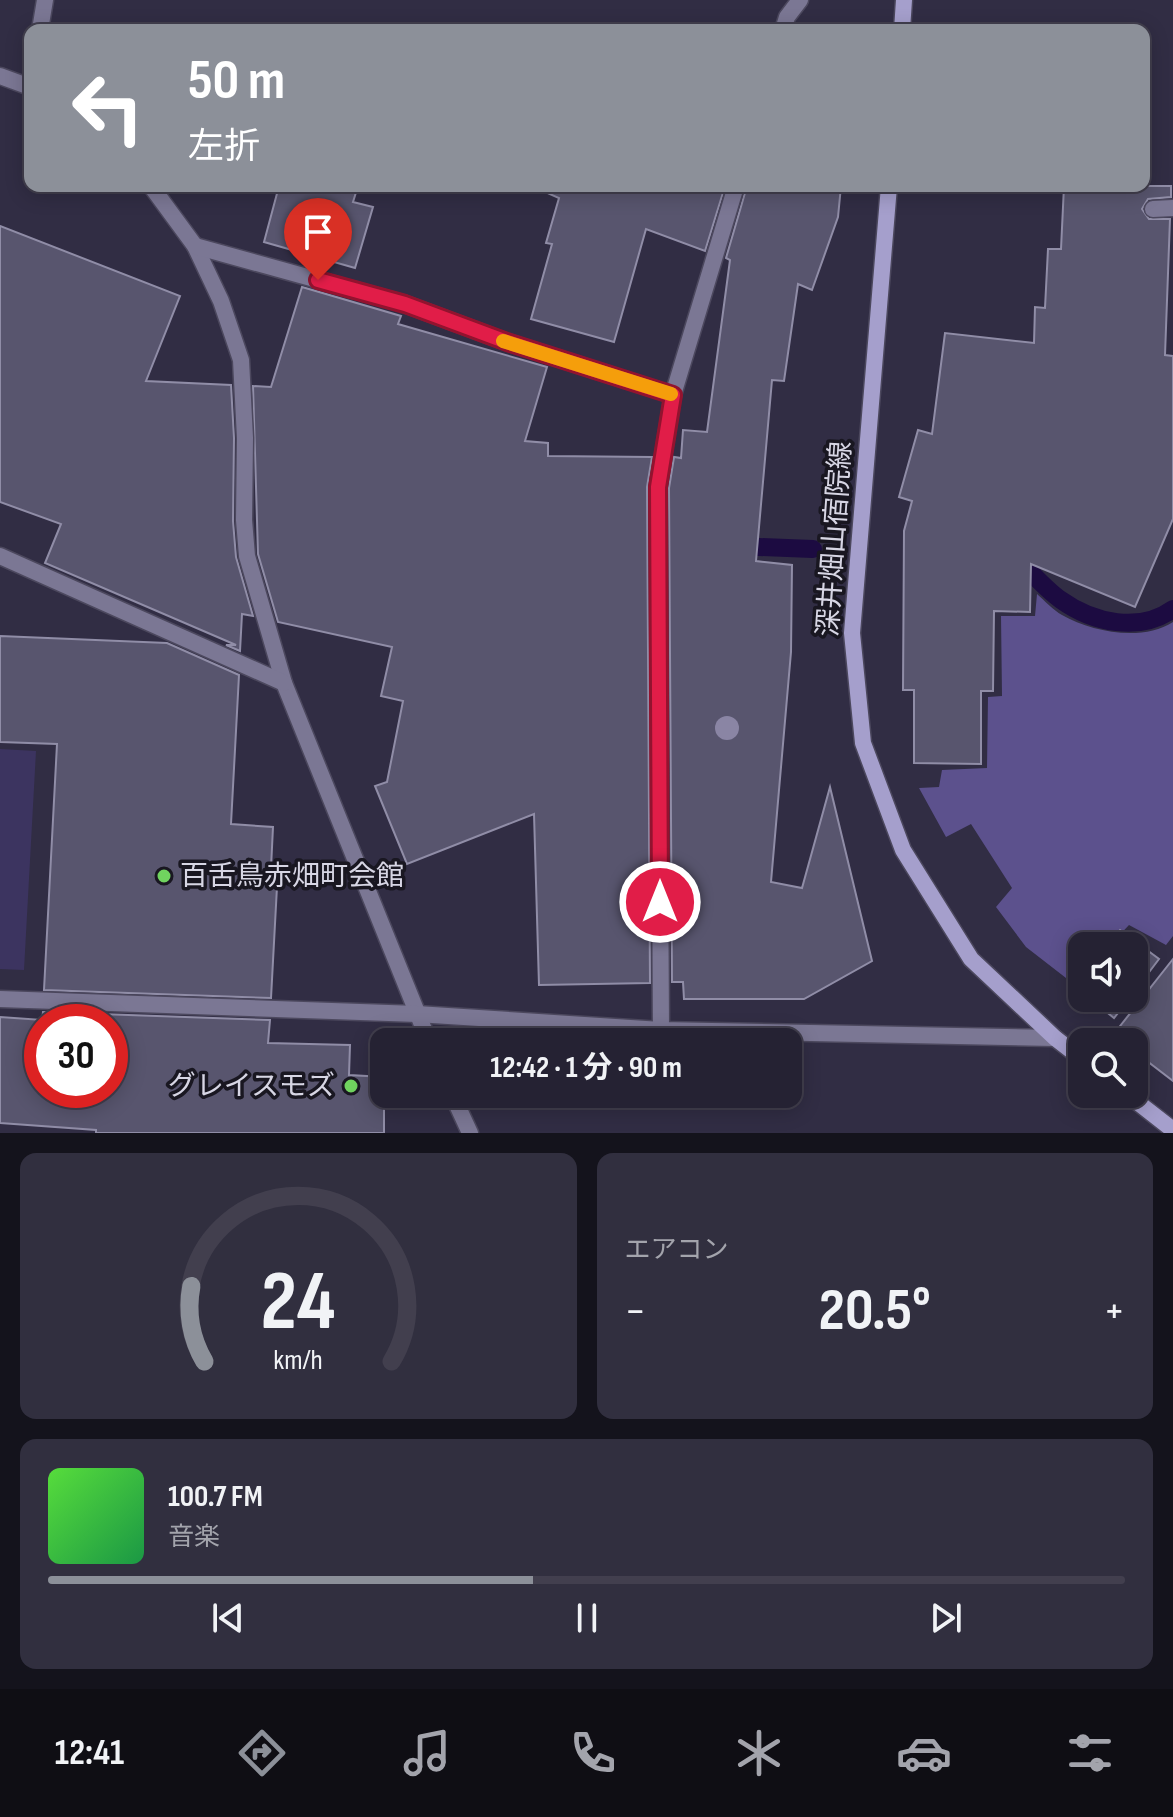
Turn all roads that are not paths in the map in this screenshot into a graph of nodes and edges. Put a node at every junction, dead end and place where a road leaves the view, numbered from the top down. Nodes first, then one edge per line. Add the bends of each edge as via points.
1 (45, 0) edge
2 (800, 0) edge
3 (904, 0) edge
4 (41, 24) edge
5 (785, 24) edge
6 (902, 24) edge
7 (0, 76) edge
8 (24, 83) edge
9 (155, 192) edge
10 (734, 192) edge
11 (889, 192) edge
12 (1173, 208) edge
13 (1153, 209) dead end
14 (195, 246) junction
15 (673, 395) junction
16 (0, 556) edge
17 (284, 683) junction
18 (0, 999) edge
19 (417, 1014) junction
20 (423, 1028) edge
21 (630, 1028) edge
22 (661, 1028) edge
23 (802, 1033) edge
24 (1055, 1038) junction
25 (1068, 1048) edge
26 (458, 1108) edge
27 (1145, 1108) edge
28 (1173, 1130) edge
29 (470, 1133) edge

1 - 4 street
2 - 5 street
3 - 6 main road
7 - 8 street
9 - 14 street
10 - 15 street
11 - 24 main road, 深井畑山宿院線 via 852,633 863,743 903,850 971,959
12 - 13 street
14 - 15 street via 405,304
14 - 17 street via 241,360 247,556
15 - 22 street via 658,487
16 - 17 street
17 - 19 street
18 - 19 street
19 - 20 street
19 - 21 street
23 - 24 street
24 - 25 main road, 深井畑山宿院線
26 - 29 street
27 - 28 main road

